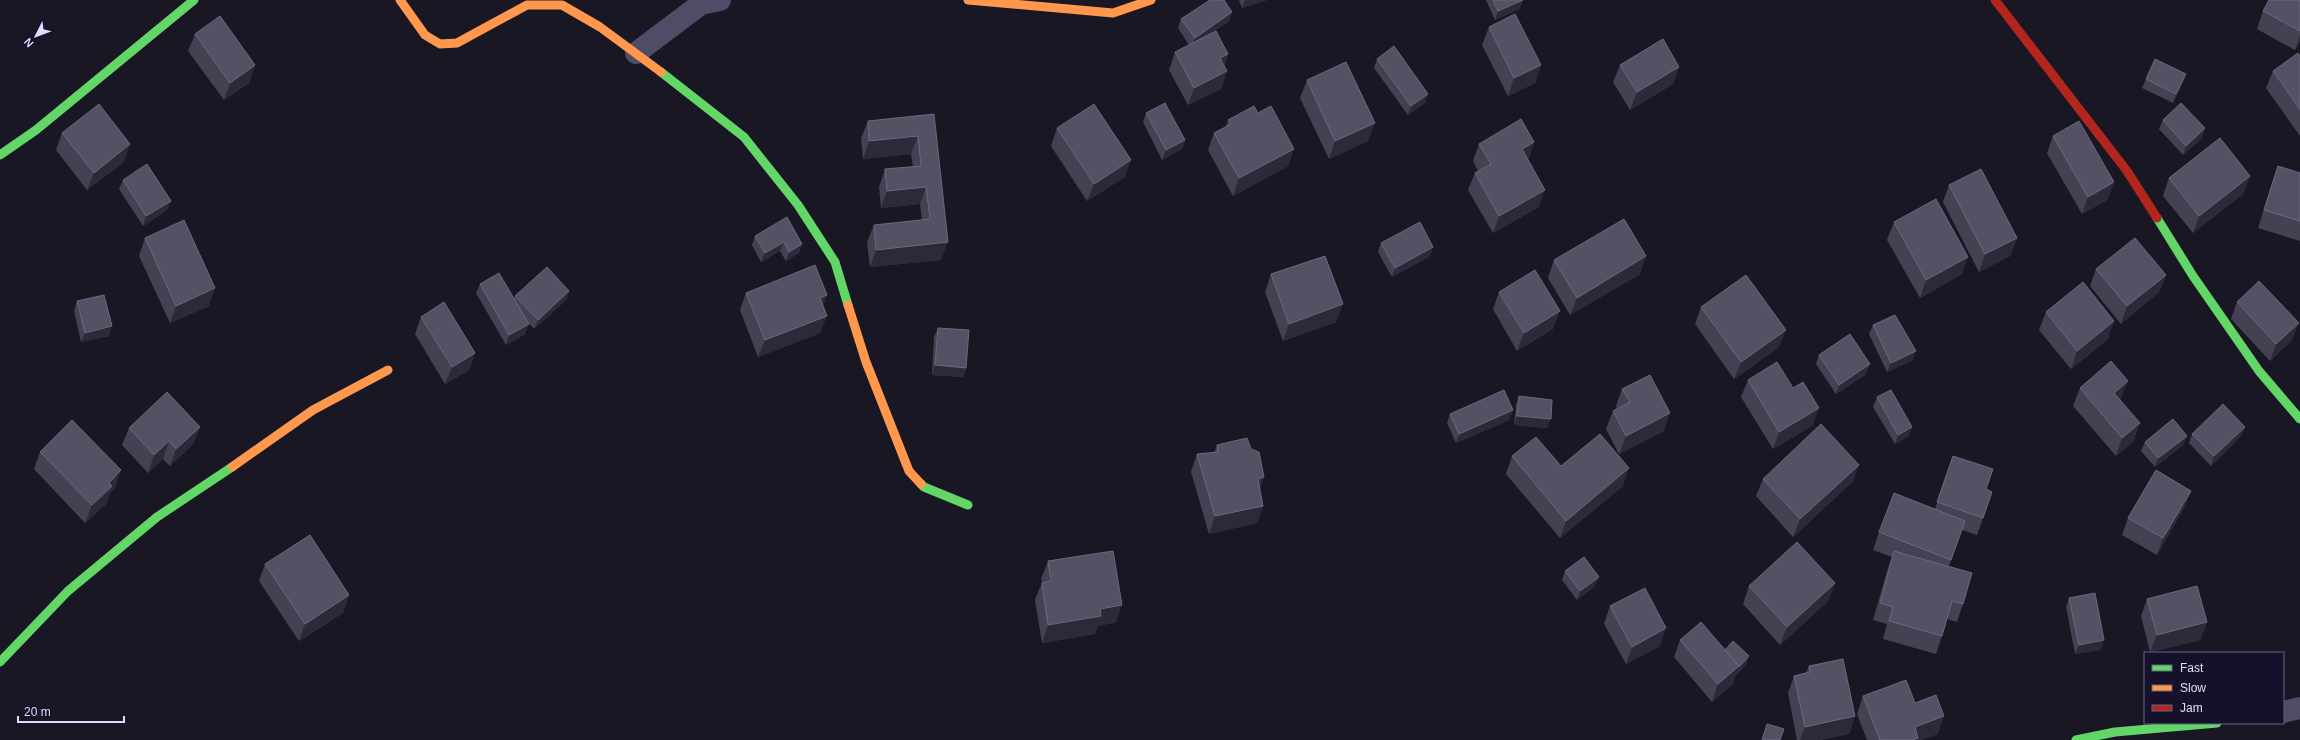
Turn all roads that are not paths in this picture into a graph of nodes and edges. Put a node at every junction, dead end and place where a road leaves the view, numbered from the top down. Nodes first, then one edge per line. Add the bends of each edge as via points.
1 (194, 0) edge
2 (400, 0) edge
3 (720, 0) edge
4 (968, 0) edge
5 (1151, 0) edge
6 (1995, 0) edge
7 (636, 53) junction
8 (0, 155) edge
9 (388, 370) dead end
10 (2300, 419) edge
11 (968, 505) dead end
12 (0, 662) edge
13 (2300, 708) edge
14 (2284, 712) edge
15 (2206, 724) edge
16 (2076, 740) edge

1 - 8 street via 36,130
2 - 7 street via 425,35 440,44 457,43 527,5 562,5 600,27
3 - 7 street via 701,4
4 - 5 street via 1114,12
6 - 10 street via 2127,171 2193,276 2254,365
7 - 11 street via 744,137 798,204 835,262 866,362 909,471 924,487
9 - 12 street via 313,410 157,517 68,591
13 - 14 street
15 - 16 street via 2115,732

